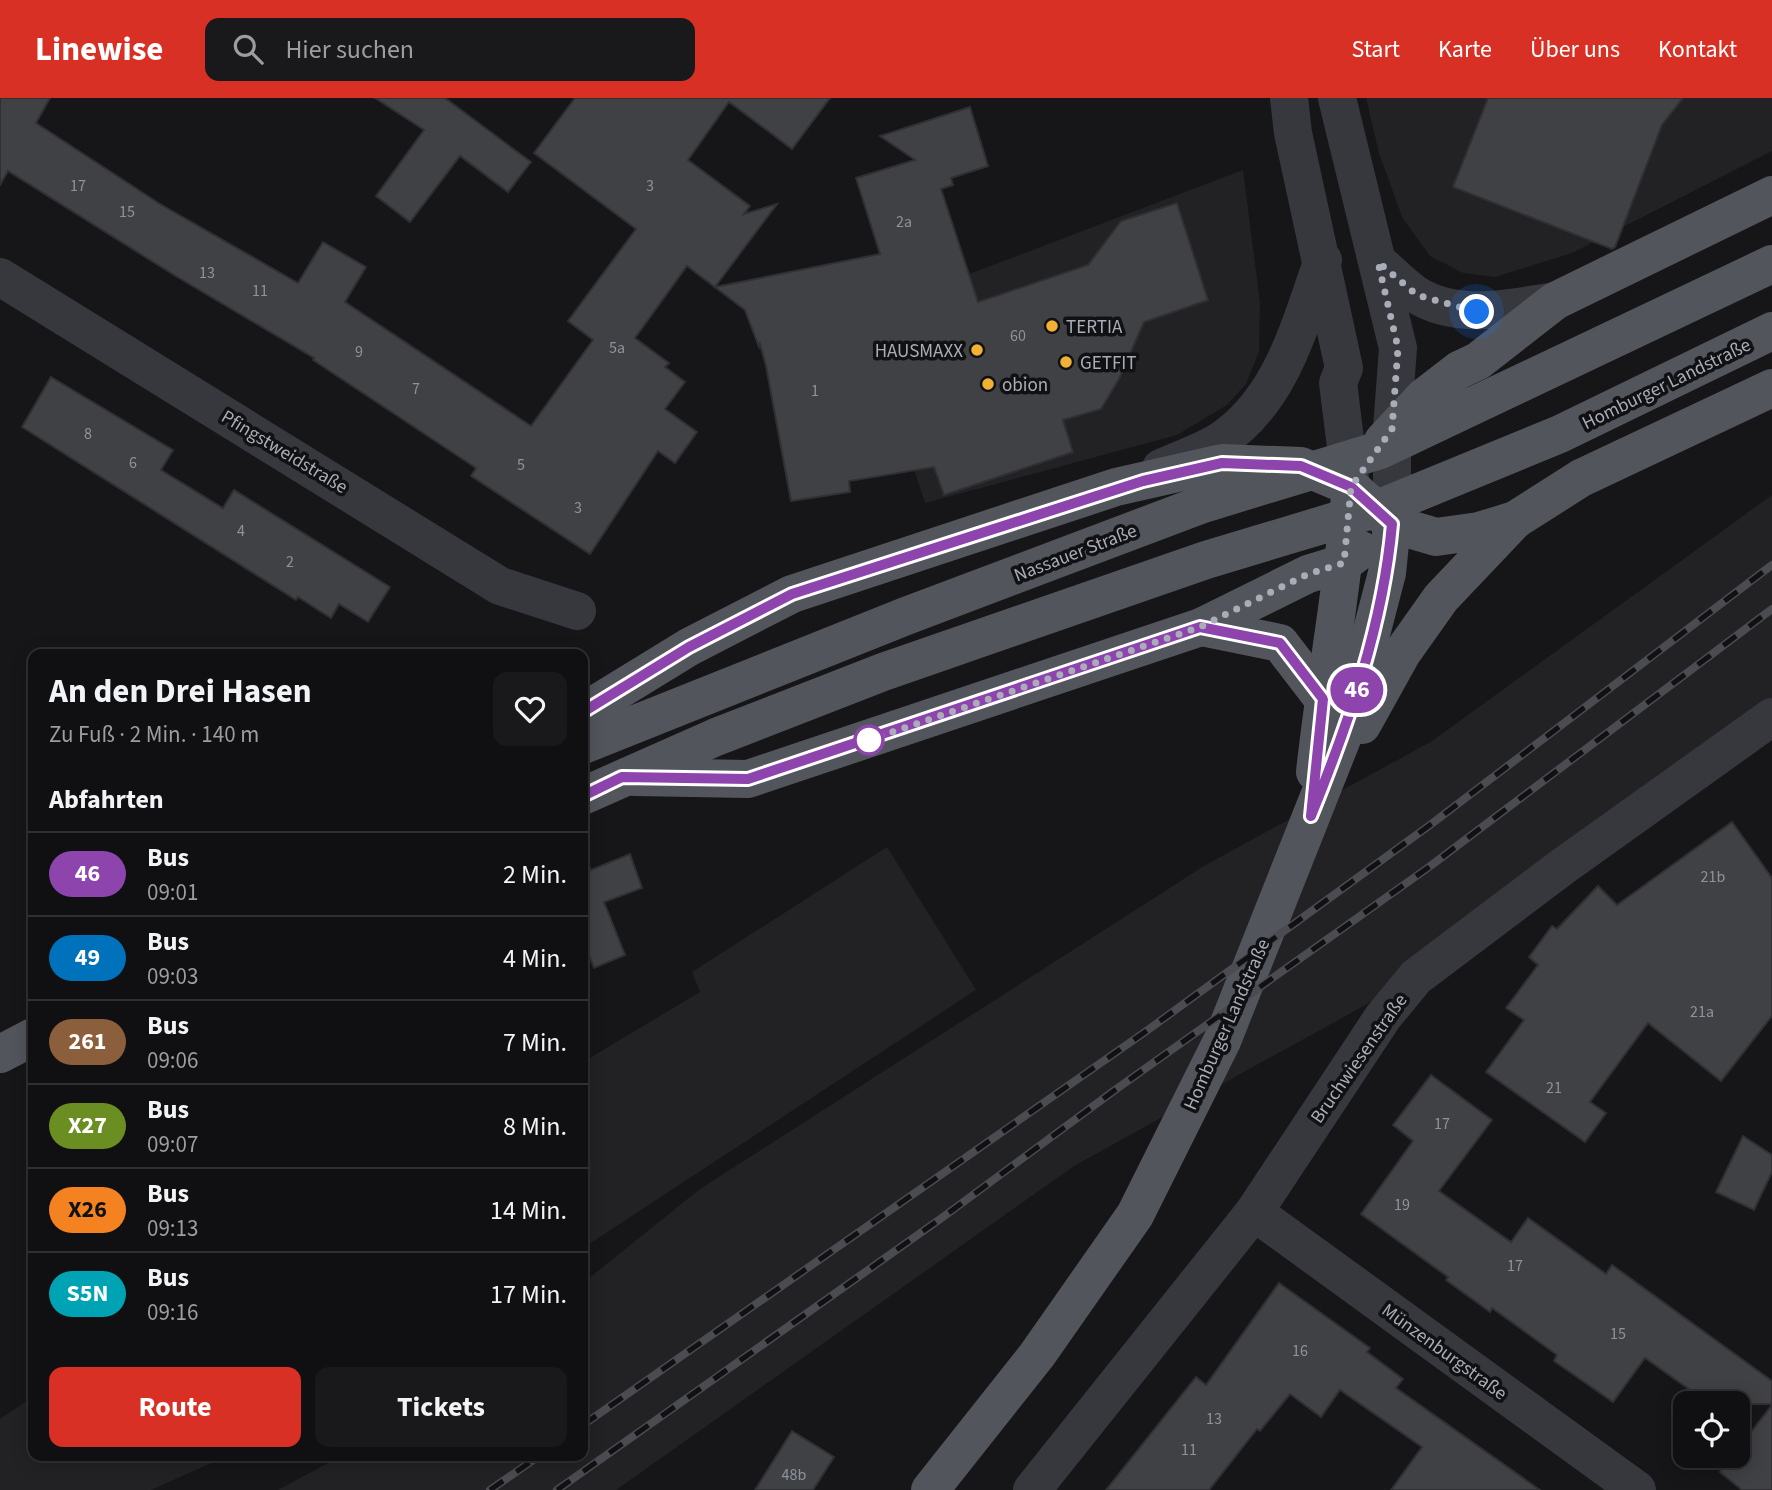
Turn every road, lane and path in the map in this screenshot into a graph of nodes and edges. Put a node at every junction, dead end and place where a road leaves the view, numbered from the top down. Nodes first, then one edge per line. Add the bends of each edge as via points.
1 (1289, 98) edge
2 (1337, 98) edge
3 (1772, 195) edge
4 (1323, 260) junction
5 (1378, 262) junction
6 (1772, 264) edge
7 (0, 277) edge
8 (1555, 301) junction
9 (1772, 331) edge
10 (1772, 388) edge
11 (1392, 429) junction
12 (1116, 487) junction
13 (1351, 487) junction
14 (1514, 520) junction
15 (1392, 524) junction
16 (1344, 563) junction
17 (577, 611) dead end
18 (1200, 627) junction
19 (1323, 699) junction
20 (588, 709) edge
21 (1772, 717) edge
22 (588, 743) edge
23 (622, 777) junction
24 (588, 794) edge
25 (1311, 816) junction
26 (28, 1040) edge
27 (0, 1054) edge
28 (1254, 1212) junction
29 (938, 1484) edge
30 (1032, 1490) edge
31 (1637, 1490) edge

1 - 4 street
2 - 5 street
3 - 8 main road
4 - 12 street via 1282,370 1258,409 1220,441
4 - 13 street via 1344,368 1338,383
5 - 8 street via 1417,295 1477,312
5 - 11 street via 1398,348
6 - 22 main road, Nassauer Straße via 1380,450 1203,504
7 - 17 street, Pfingstweidstraße via 500,586
8 - 11 main road via 1424,397
9 - 23 main road, Homburger Landstraße via 1560,434 1382,507 1206,560 883,672
10 - 14 main road via 1581,478
11 - 13 main road
11 - 15 street
12 - 13 main road via 1222,463 1301,466
12 - 20 main road via 792,594 689,647
13 - 15 main road
13 - 16 main road
14 - 15 main road via 1436,537
14 - 25 main road via 1441,598 1402,653
15 - 16 main road
15 - 25 main road, Homburger Landstraße via 1387,573 1347,726
16 - 18 main road via 1308,574
16 - 19 main road
18 - 19 main road via 1280,643
18 - 23 main road via 748,779
19 - 25 main road
21 - 28 street, Bruchwiesenstraße via 1416,977 1383,1017
23 - 24 main road
25 - 29 main road, Homburger Landstraße via 1222,1041 1135,1216 1037,1356
26 - 27 main road
28 - 30 street, Bruchwiesenstraße
28 - 31 street, Münzenburgstraße

